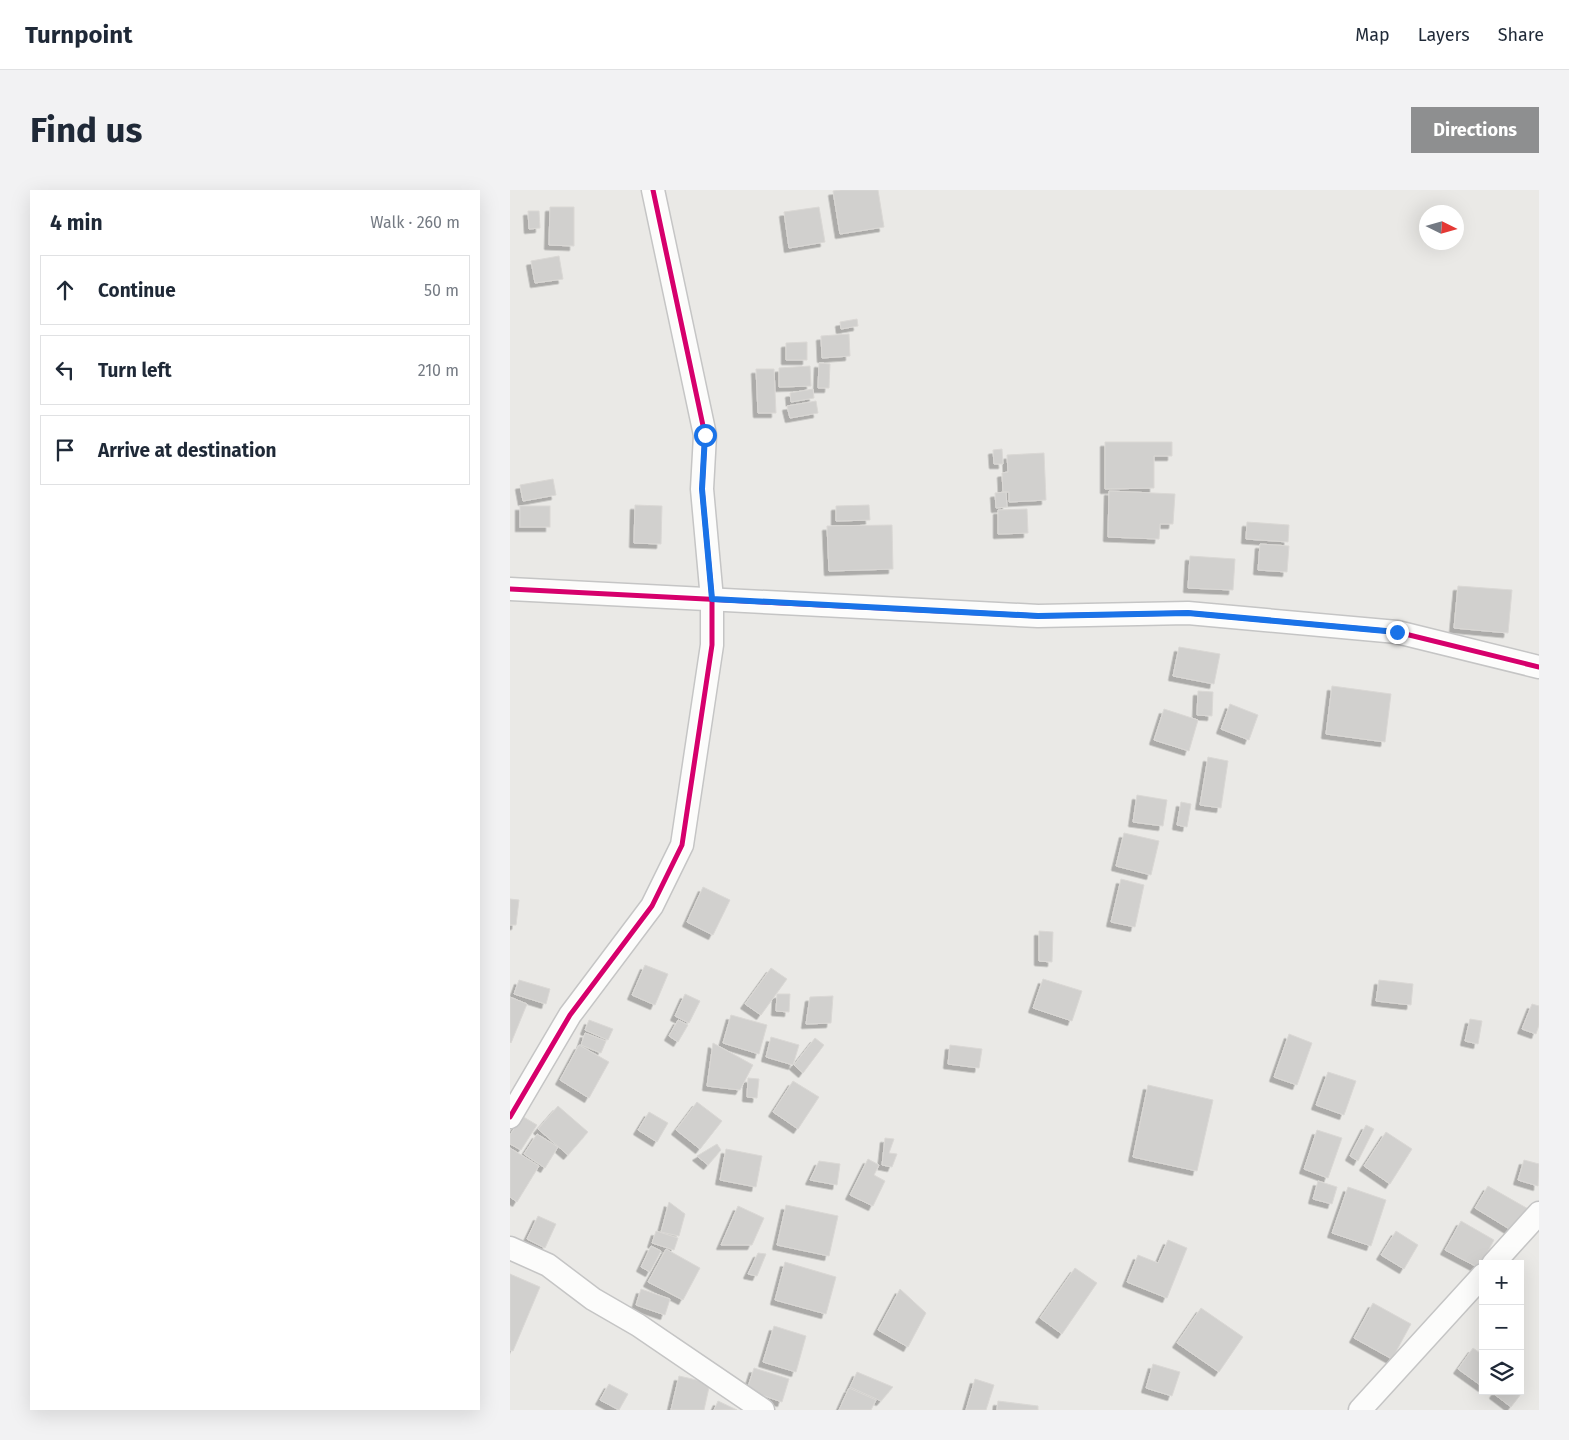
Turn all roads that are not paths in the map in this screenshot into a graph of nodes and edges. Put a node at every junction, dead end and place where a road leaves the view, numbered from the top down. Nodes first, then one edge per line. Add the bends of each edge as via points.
1 (653, 190) edge
2 (510, 589) edge
3 (712, 599) junction
4 (1539, 667) edge
5 (510, 1117) edge
6 (1539, 1212) edge
7 (510, 1248) edge
8 (1497, 1260) edge
9 (1479, 1279) edge
10 (763, 1410) edge
11 (1360, 1410) edge

1 - 3 street via 705,435 702,489
2 - 3 street
3 - 4 street via 1038,616 1188,613 1397,632
3 - 5 street via 712,645 682,845 652,906 570,1015
6 - 8 street
7 - 10 street via 548,1265 593,1299 638,1325
9 - 11 street

